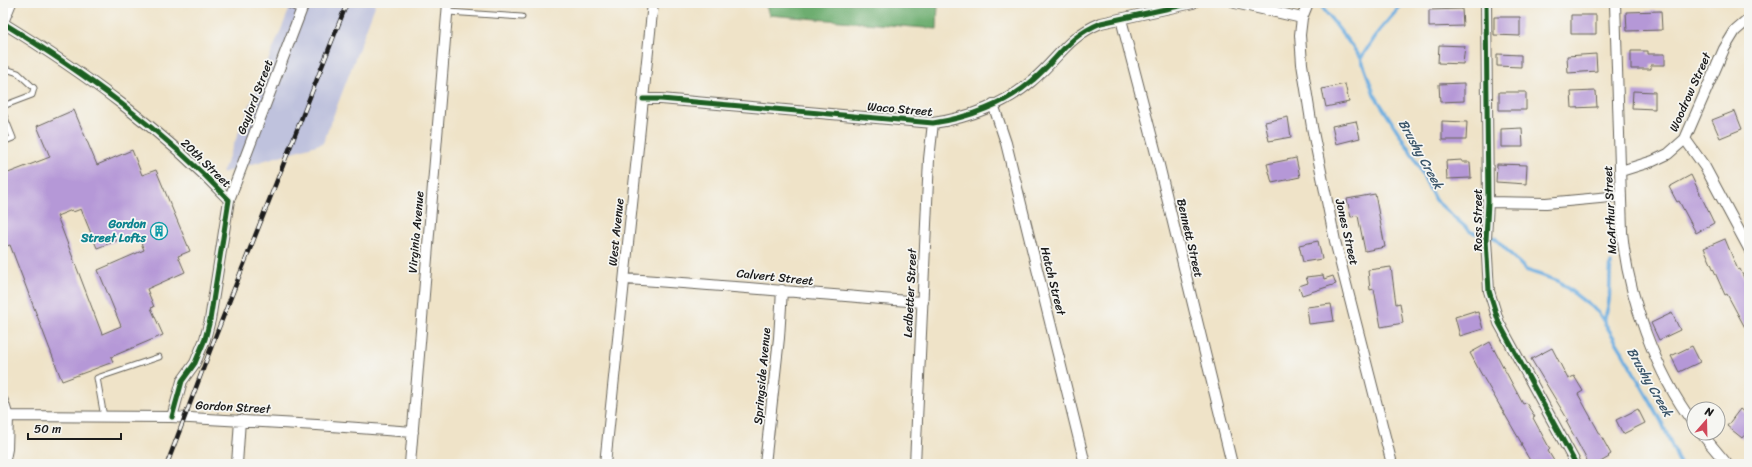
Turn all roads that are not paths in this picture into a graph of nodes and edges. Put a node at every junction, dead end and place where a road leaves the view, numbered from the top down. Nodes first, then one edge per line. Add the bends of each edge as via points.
1 (11, 3) edge
2 (290, 3) edge
3 (653, 3) edge
4 (1193, 3) edge
5 (1235, 3) edge
6 (1308, 3) edge
7 (1486, 3) edge
8 (1615, 3) edge
9 (303, 6) edge
10 (448, 7) edge
11 (522, 17) dead end
12 (1302, 18) junction
13 (1121, 19) junction
14 (1749, 19) edge
15 (3, 22) edge
16 (3, 68) edge
17 (643, 99) junction
18 (993, 104) junction
19 (3, 106) edge
20 (3, 113) edge
21 (933, 123) junction
22 (1685, 139) junction
23 (3, 142) edge
24 (1621, 170) junction
25 (1621, 196) junction
26 (230, 200) junction
27 (1488, 202) junction
28 (1749, 249) edge
29 (624, 279) junction
30 (782, 290) junction
31 (923, 302) junction
32 (159, 357) dead end
33 (3, 401) edge
34 (1686, 411) edge
35 (6, 417) edge
36 (104, 417) junction
37 (172, 417) junction
38 (240, 420) junction
39 (413, 432) junction
40 (1708, 441) edge
41 (4, 464) edge
42 (237, 464) edge
43 (410, 464) edge
44 (605, 464) edge
45 (765, 464) edge
46 (915, 464) edge
47 (1085, 464) edge
48 (1232, 464) edge
49 (1392, 464) edge
50 (1576, 464) edge
51 (1727, 464) edge

1 - 15 street
2 - 9 street
3 - 17 street, West Avenue
4 - 13 street, Waco Street
5 - 12 street
6 - 12 street, Jones Street
7 - 27 street, Ross Street
8 - 24 street, McArthur Street
9 - 26 street, Gaylord Street
10 - 11 lane
10 - 39 street, Virginia Avenue
12 - 49 street, Jones Street via 1302,64 1316,150 1335,241
13 - 18 street, Waco Street via 1101,23 1080,34 1024,88
13 - 48 street, Bennett Street
14 - 22 street, Woodrow Street via 1735,31 1724,49
15 - 26 street, 20th Street via 131,109 205,174
16 - 19 lane via 18,73 34,88 32,94
17 - 21 street, Waco Street
17 - 29 street, West Avenue
18 - 21 street, Waco Street via 971,115
18 - 47 street, Hatch Street via 1006,143
20 - 23 lane via 13,138
21 - 31 street, Ledbetter Street
22 - 24 street, Woodrow Street via 1668,154 1654,161
22 - 28 street via 1705,167
24 - 25 street, McArthur Street
25 - 27 street via 1546,203
25 - 34 street, McArthur Street via 1627,269 1643,325 1655,355
26 - 37 street, 20th Street via 205,339 195,363 182,381
27 - 50 street, Ross Street via 1486,239 1490,291 1499,323
29 - 30 street, Calvert Street
29 - 44 street, West Avenue
30 - 31 street, Calvert Street
30 - 45 street, Springside Avenue
31 - 46 street, Ledbetter Street
32 - 36 lane via 97,378
33 - 35 street
35 - 36 street, Gordon Street
35 - 41 street via 7,448
36 - 37 street, Gordon Street
37 - 38 street, Gordon Street
38 - 39 street, Gordon Street
38 - 42 street
39 - 43 street, Virginia Avenue
40 - 51 street

